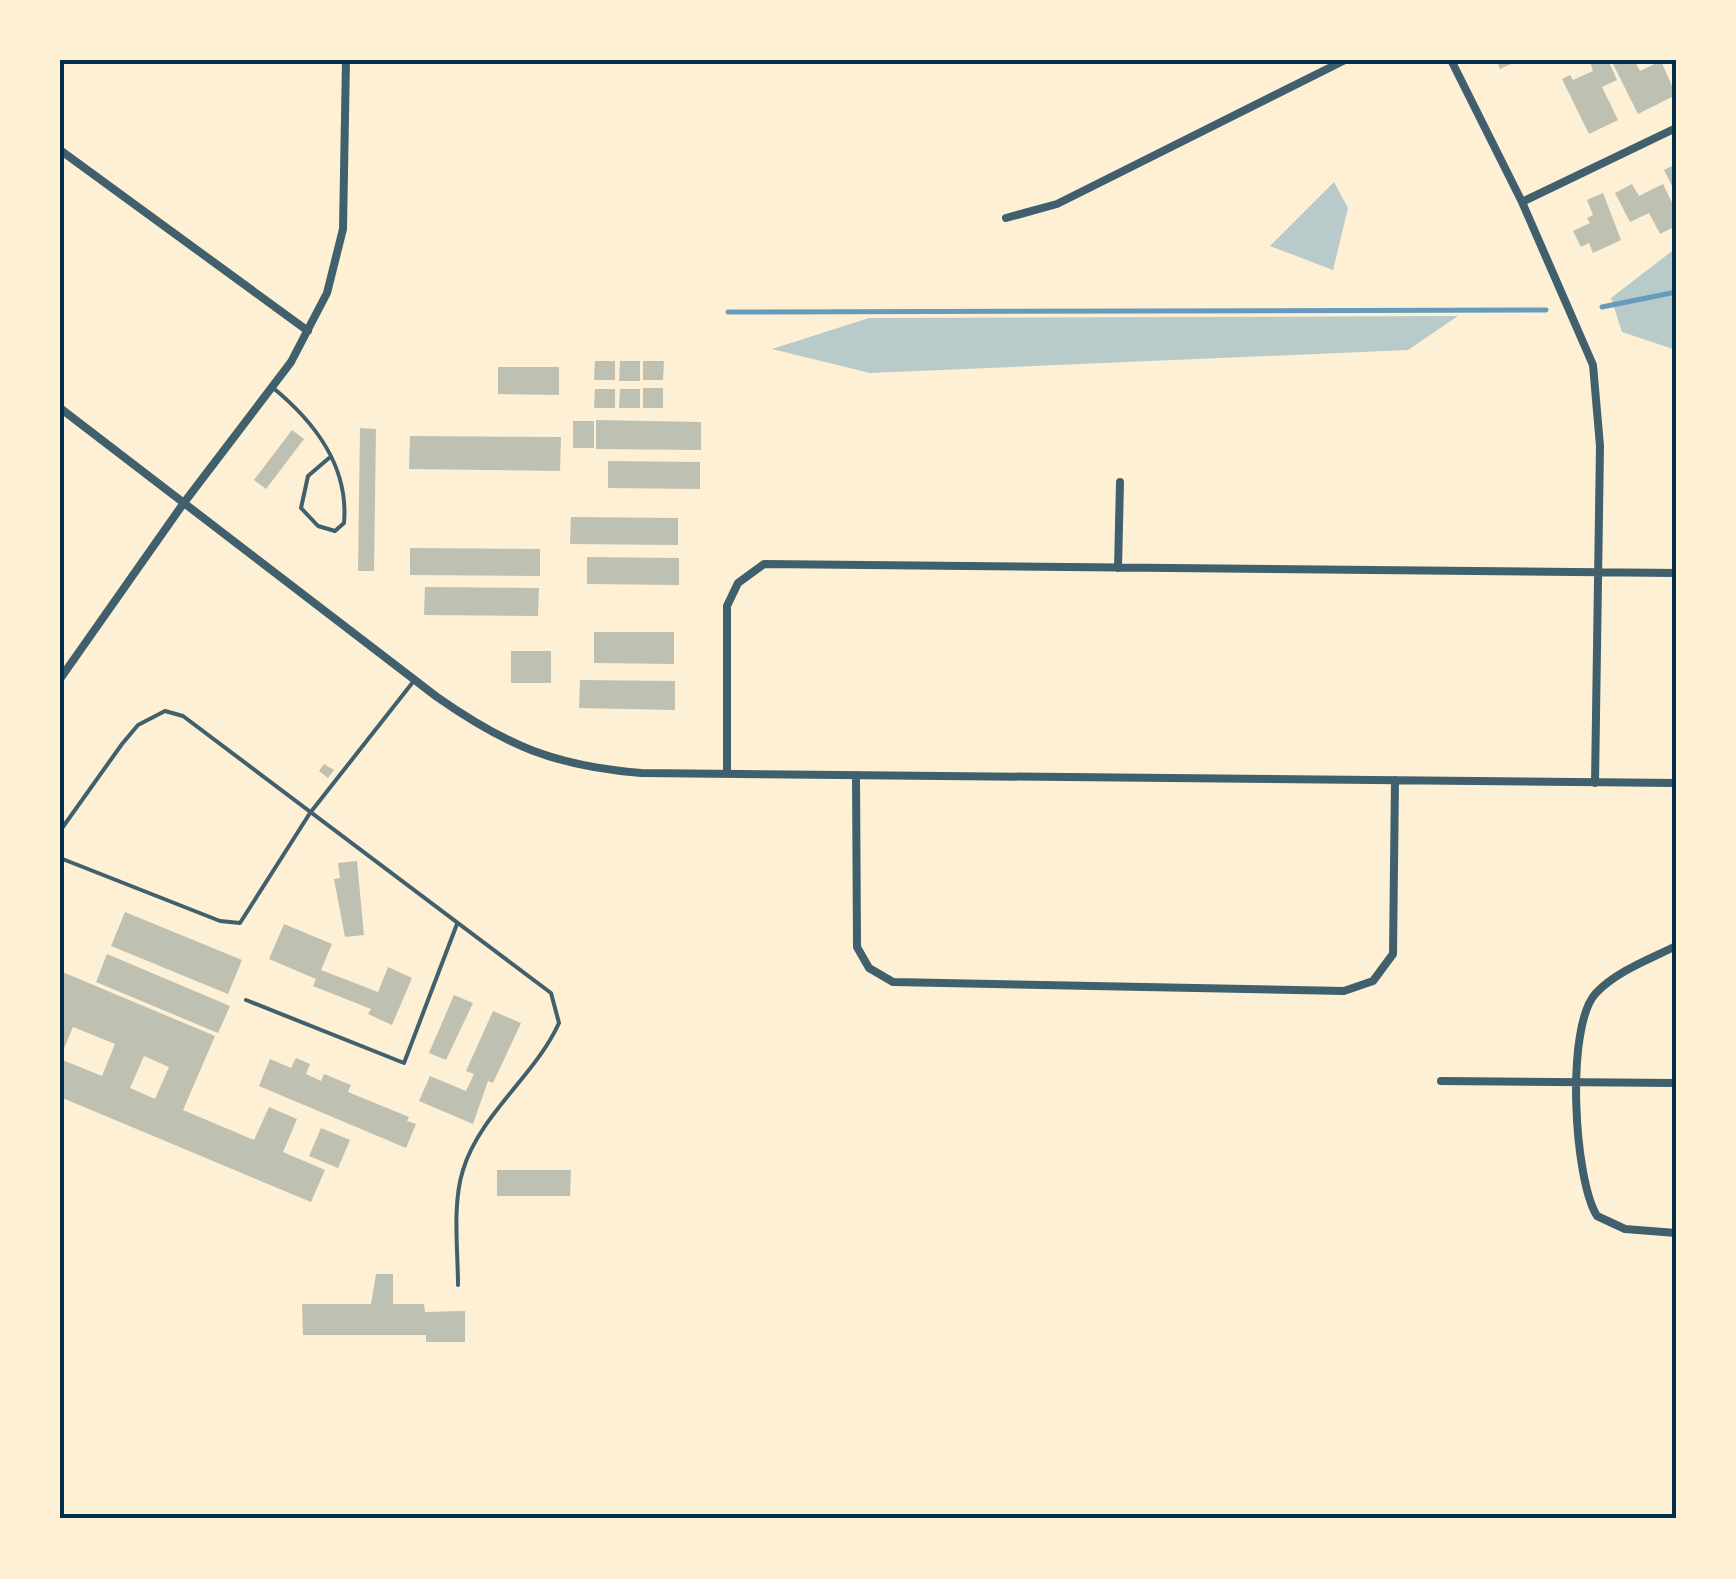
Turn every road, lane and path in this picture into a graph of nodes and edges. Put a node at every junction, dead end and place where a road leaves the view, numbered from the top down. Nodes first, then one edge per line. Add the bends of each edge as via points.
1 (346, 60) edge
2 (1345, 60) edge
3 (1451, 60) edge
4 (1676, 128) edge
5 (60, 150) edge
6 (1522, 202) junction
7 (1006, 218) dead end
8 (308, 331) junction
9 (272, 388) junction
10 (60, 408) edge
11 (329, 458) junction
12 (1120, 482) dead end
13 (183, 504) junction
14 (1118, 568) junction
15 (1598, 572) junction
16 (1676, 573) edge
17 (60, 679) edge
18 (414, 680) junction
19 (727, 773) junction
20 (856, 775) junction
21 (1395, 780) junction
22 (1595, 783) junction
23 (1676, 783) edge
24 (310, 813) junction
25 (60, 831) edge
26 (60, 858) edge
27 (457, 924) junction
28 (1676, 946) edge
29 (246, 1000) dead end
30 (1441, 1081) dead end
31 (1577, 1081) junction
32 (1676, 1083) edge
33 (1676, 1232) edge
34 (458, 1285) dead end

1 - 8 street via 340,251
2 - 7 street via 1057,204
3 - 6 street
4 - 6 street
5 - 8 street
6 - 15 street via 1593,365
8 - 9 street
9 - 11 lane via 321,434
9 - 13 street
10 - 13 street
11 - 11 lane via 345,499 344,524 335,531 322,529 301,508 308,476
12 - 14 street
13 - 17 street
13 - 18 street
14 - 15 street
14 - 19 street via 764,564 738,584 727,606
15 - 16 street
15 - 22 street
18 - 19 street via 491,735 551,760 622,771
18 - 24 lane
19 - 20 street
20 - 21 street
20 - 21 street via 855,934 862,958 881,976 906,986 1304,990 1360,988 1383,972 1392,954
21 - 22 street
22 - 23 street
24 - 25 lane via 209,732 165,711 138,725
24 - 26 lane via 240,923
24 - 27 lane
27 - 29 lane via 404,1063
27 - 34 lane via 551,993 559,1011 541,1060 477,1140 462,1171
28 - 31 street via 1596,993 1582,1026
30 - 31 street
31 - 32 street
31 - 33 street via 1590,1204 1609,1224

